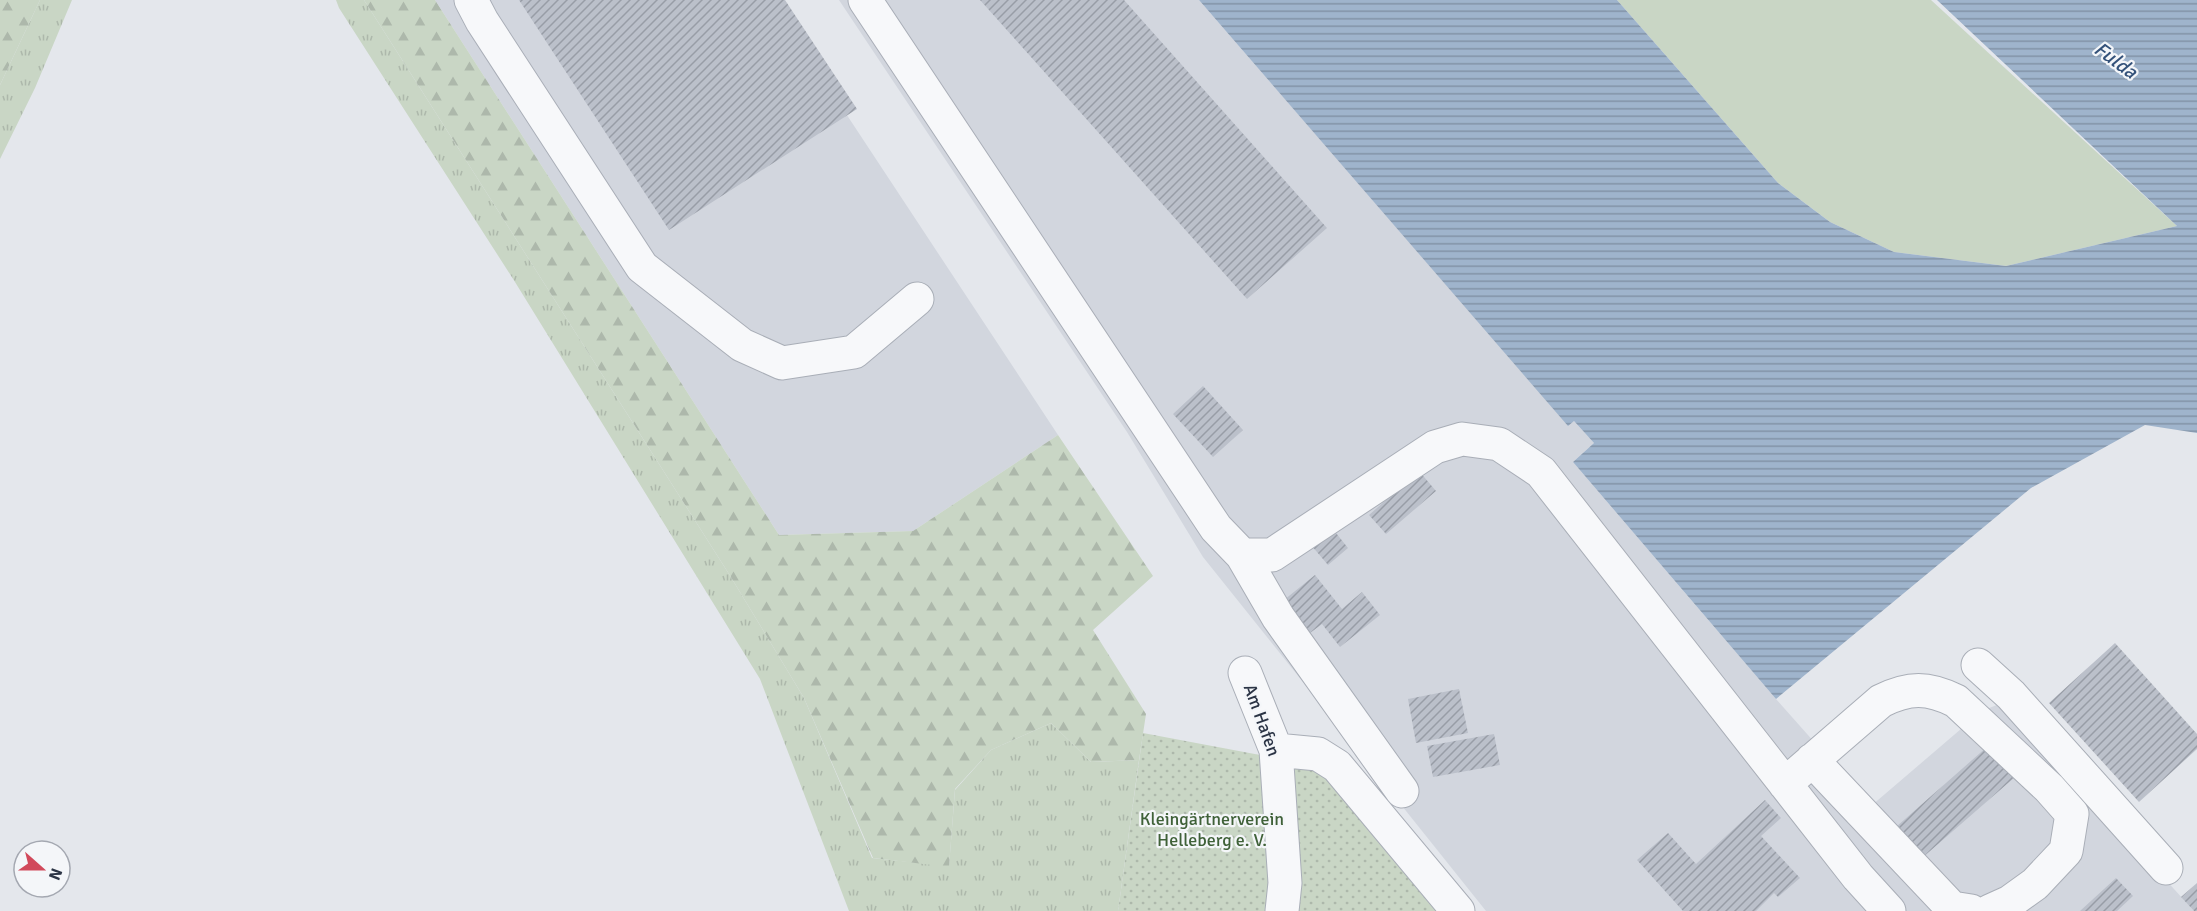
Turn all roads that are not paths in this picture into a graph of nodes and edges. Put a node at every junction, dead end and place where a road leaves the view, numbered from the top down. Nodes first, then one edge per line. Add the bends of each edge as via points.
1 (471, 0) edge
2 (865, 0) edge
3 (917, 299) dead end
4 (1242, 555) junction
5 (1978, 665) dead end
6 (1245, 673) dead end
7 (1276, 750) junction
8 (1812, 760) junction
9 (1785, 784) junction
10 (1402, 790) dead end
11 (2166, 868) dead end
12 (1282, 911) edge
13 (1458, 911) edge
14 (1889, 911) edge
15 (1971, 911) edge
16 (1990, 911) edge

1 - 3 lane via 642,267 742,345 782,363 854,352
2 - 4 lane via 1216,528
4 - 9 lane via 1272,555 1435,447 1462,439 1499,444 1541,472
4 - 10 lane via 1278,617
5 - 11 lane via 2011,695
6 - 7 lane, Am Hafen
7 - 12 lane, Am Hafen via 1285,883
7 - 13 lane via 1318,754 1336,766
8 - 9 lane
8 - 15 lane via 1952,908
8 - 16 lane via 1881,701 1898,692 1925,690 1956,701 2072,814 2066,851 2035,884
9 - 14 lane

